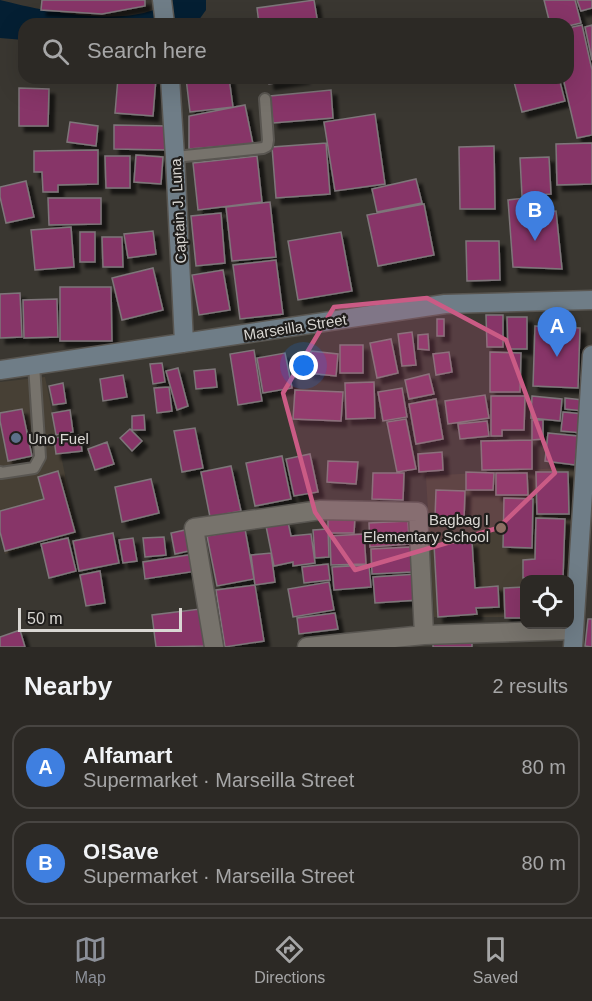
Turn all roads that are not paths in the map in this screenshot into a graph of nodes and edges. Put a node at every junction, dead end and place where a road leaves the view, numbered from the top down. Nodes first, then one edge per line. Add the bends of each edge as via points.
1 (162, 2) edge
2 (164, 18) edge
3 (170, 84) edge
4 (265, 99) dead end
5 (175, 157) junction
6 (592, 300) edge
7 (184, 344) junction
8 (592, 355) edge
9 (34, 365) junction
10 (0, 370) edge
11 (0, 472) edge
12 (424, 635) junction
13 (574, 638) edge
14 (214, 647) edge
15 (307, 647) edge

1 - 2 main road
3 - 5 main road, Captain J. Luna
4 - 5 lane via 267,146
5 - 7 main road, Captain J. Luna
6 - 7 main road, Marseilla Street via 445,304
7 - 9 main road, Marseilla Street
8 - 13 main road
9 - 10 main road, Marseilla Street
9 - 11 lane via 40,457 34,468
12 - 13 street
12 - 14 street via 418,512 321,510 194,528
12 - 15 street

